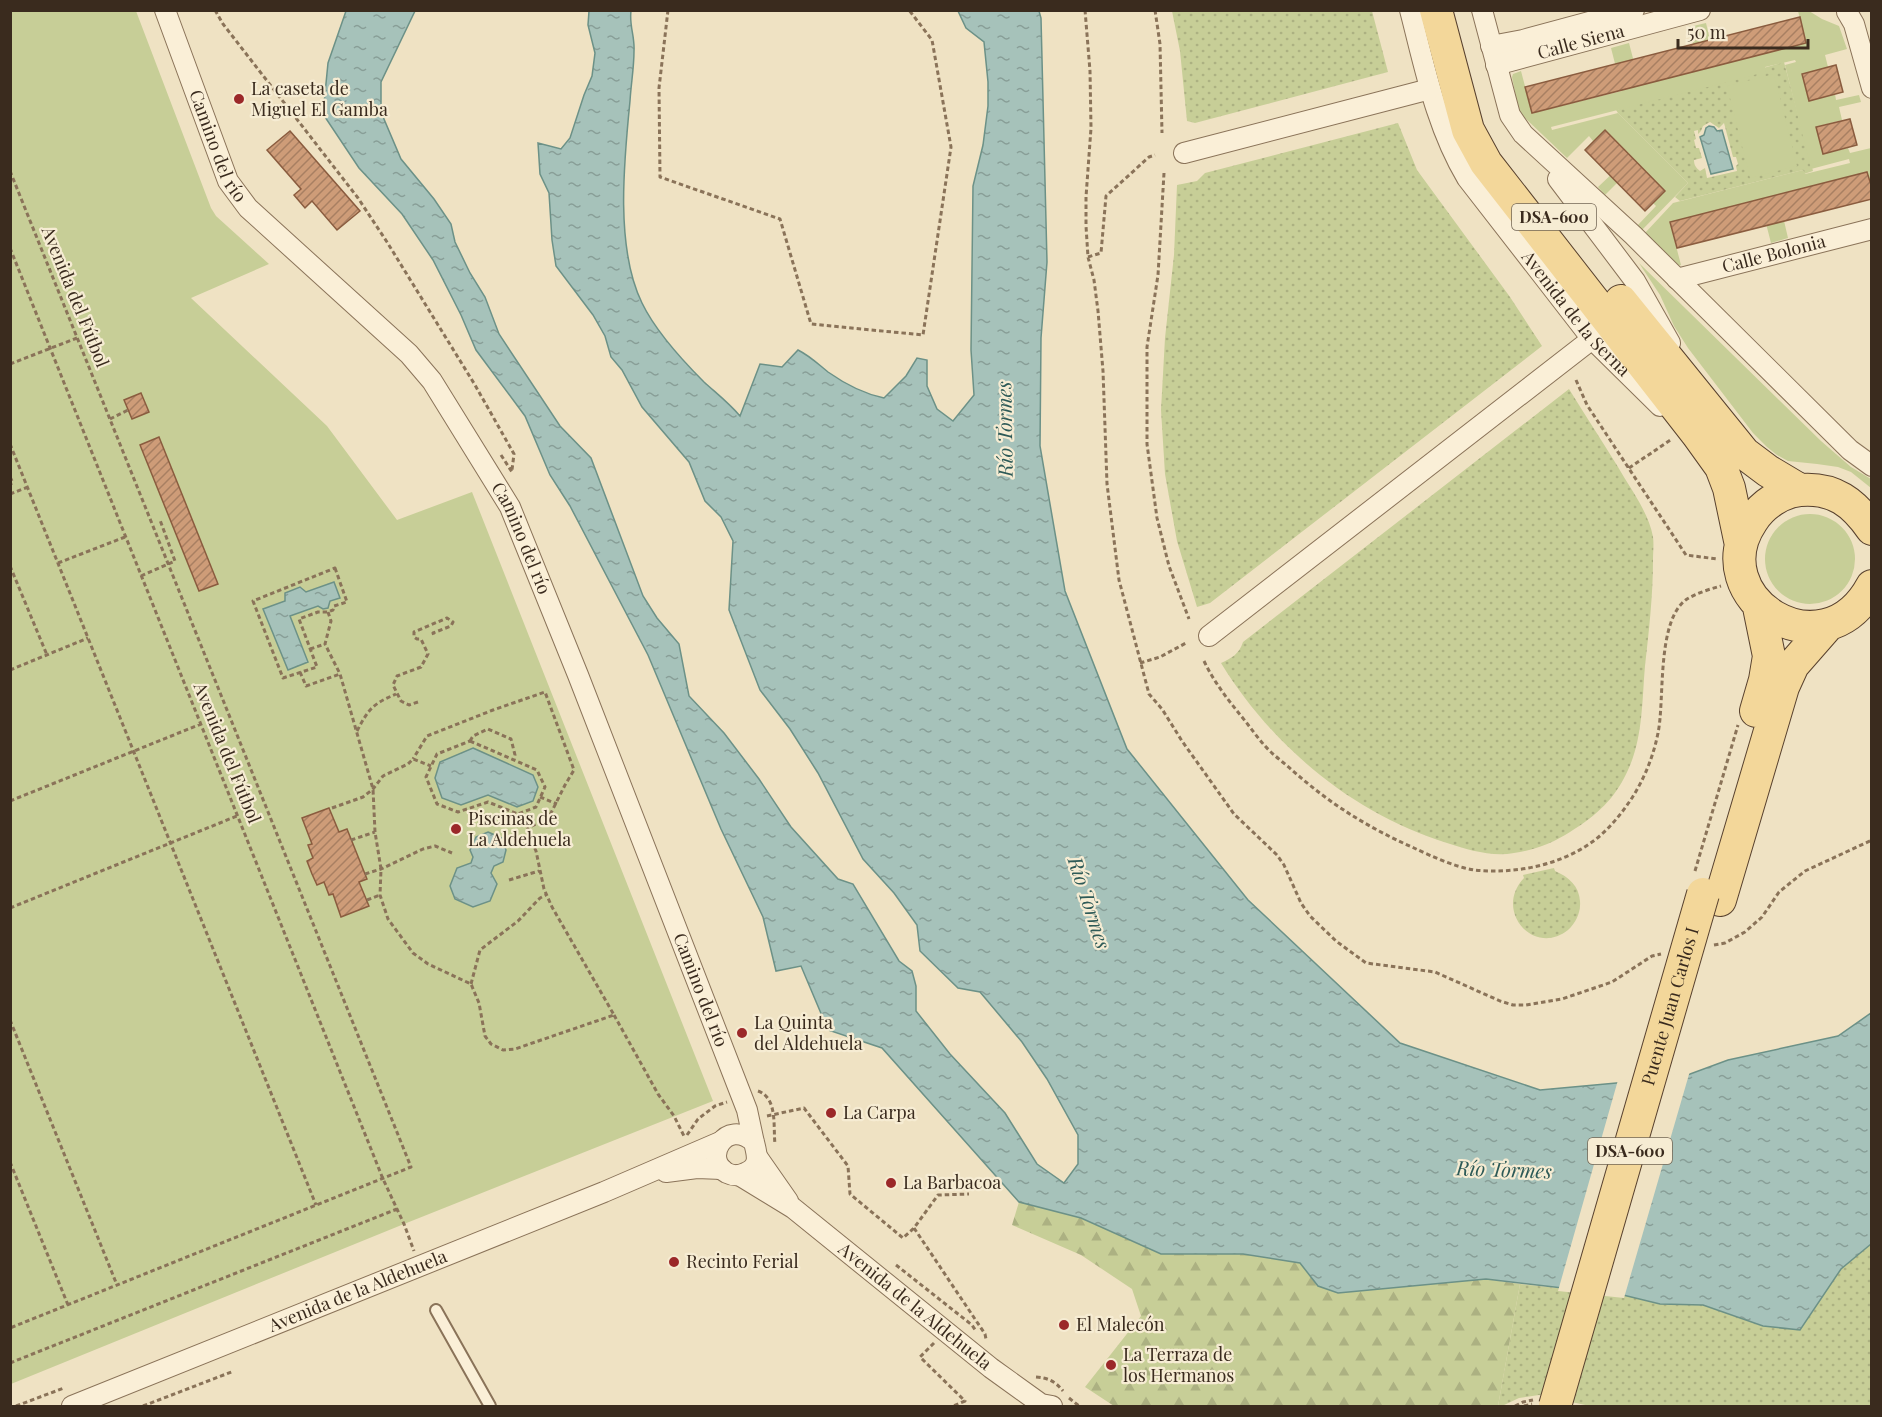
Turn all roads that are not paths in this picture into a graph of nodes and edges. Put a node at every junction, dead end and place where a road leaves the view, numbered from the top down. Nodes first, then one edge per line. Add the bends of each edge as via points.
1 (165, 10) edge
2 (1410, 10) edge
3 (1436, 10) edge
4 (1456, 10) edge
5 (1482, 10) edge
6 (1634, 10) edge
7 (1700, 10) edge
8 (1846, 11) edge
9 (1493, 56) junction
10 (1872, 88) edge
11 (1430, 89) junction
12 (1523, 134) junction
13 (1184, 153) dead end
14 (1872, 229) edge
15 (1677, 279) junction
16 (1592, 339) junction
17 (1700, 398) junction
18 (1685, 436) junction
19 (1872, 466) edge
20 (1800, 490) junction
21 (1872, 530) edge
22 (1729, 552) junction
23 (1872, 586) edge
24 (1760, 607) junction
25 (1828, 625) junction
26 (1209, 636) dead end
27 (1705, 891) junction
28 (720, 1142) junction
29 (756, 1150) junction
30 (731, 1172) junction
31 (643, 1175) junction
32 (793, 1208) junction
33 (436, 1310) dead end
34 (1045, 1406) edge
35 (72, 1407) edge
36 (490, 1407) edge
37 (1555, 1407) edge
38 (1575, 1407) edge

1 - 29 street, Camino del río via 228,181 248,208 420,366 510,507 753,1095 747,1110
2 - 11 street, Avenida de la Serna
3 - 18 main road, Avenida de la Serna / DSA-600 via 1468,130 1486,163
4 - 17 main road, DSA-600 via 1484,114 1502,151
5 - 9 street
6 - 9 street, Calle Siena via 1523,40
7 - 9 street, Calle Siena
8 - 10 street via 1854,24
9 - 12 street via 1510,115
11 - 13 street
11 - 16 street, Avenida de la Serna via 1443,130 1467,178
12 - 15 street
12 - 17 street via 1635,281
14 - 15 street, Calle Bolonia
15 - 19 street via 1850,450
16 - 18 street, Avenida de la Serna
16 - 26 street
17 - 20 main road, DSA-600 via 1744,453
18 - 22 main road, Avenida de la Serna / DSA-600 via 1721,467 1728,488
20 - 21 main road, DSA-600 via 1822,491 1842,498 1860,512
20 - 22 main road, DSA-600 via 1768,503
22 - 24 main road, DSA-600 via 1740,567 1746,589
23 - 25 main road, DSA-600 via 1848,615
24 - 25 main road, DSA-600 via 1780,621 1803,627
24 - 27 main road, Puente Juan Carlos I / DSA-600 via 1769,656 1765,680
25 - 27 main road, Puente Juan Carlos I / DSA-600 via 1794,665 1783,687
27 - 37 main road, Puente Juan Carlos I / DSA-600, bridge
27 - 38 main road, Puente Juan Carlos I / DSA-600
28 - 29 street via 738,1133 748,1136
28 - 30 street via 717,1161
28 - 31 street, Avenida de la Aldehuela via 688,1145
29 - 30 street via 754,1166 748,1172
29 - 32 street, Avenida de la Aldehuela
30 - 31 street, Avenida de la Aldehuela via 697,1168
30 - 32 street, Avenida de la Aldehuela
31 - 35 street, Avenida de la Aldehuela
32 - 34 street, Avenida de la Aldehuela via 982,1361
33 - 36 lane

